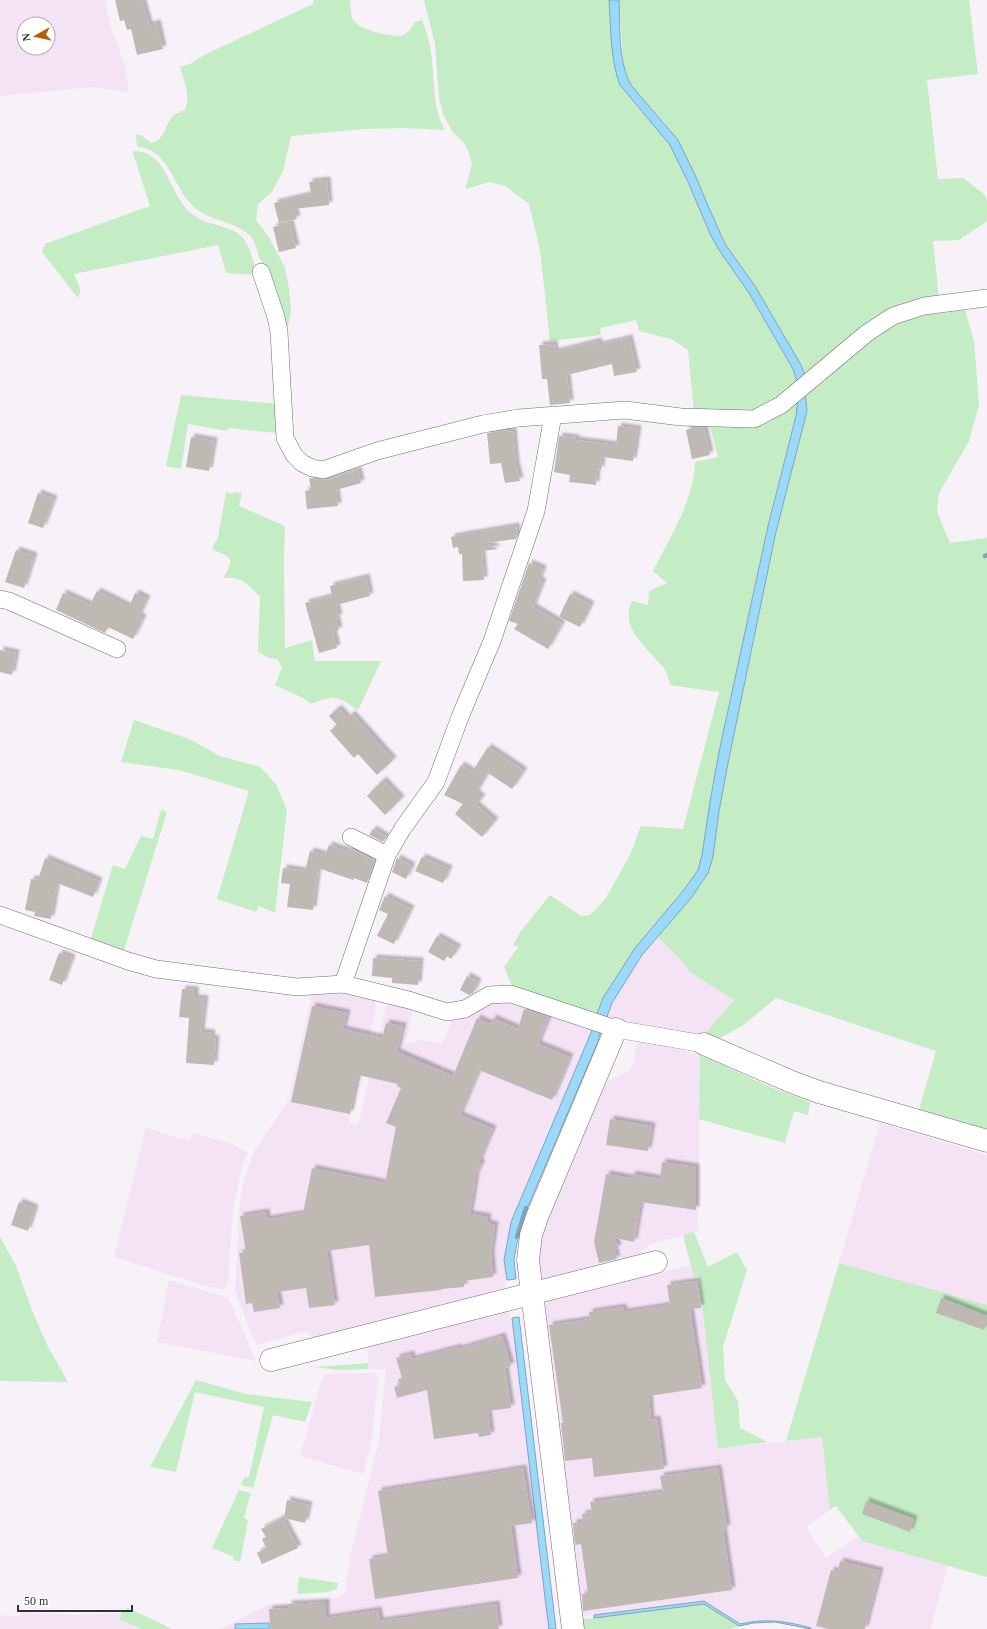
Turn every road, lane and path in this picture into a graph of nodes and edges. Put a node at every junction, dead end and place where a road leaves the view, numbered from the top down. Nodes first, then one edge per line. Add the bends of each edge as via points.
1 (261, 272) dead end
2 (987, 298) edge
3 (553, 415) junction
4 (0, 599) edge
5 (117, 649) dead end
6 (351, 837) dead end
7 (387, 855) junction
8 (0, 916) edge
9 (343, 984) junction
10 (616, 1029) junction
11 (704, 1044) joint
12 (987, 1141) edge
13 (656, 1262) dead end
14 (531, 1294) junction
15 (270, 1360) dead end
16 (573, 1629) edge

1 - 3 street via 279,332 285,438 294,455 312,468 323,470 377,451 483,424
2 - 3 street via 924,306 893,316 867,333 780,405 754,419 681,417 625,410
3 - 7 street via 536,511 492,641 436,782
4 - 5 street
6 - 7 street
7 - 9 street
8 - 9 street via 156,969 297,987
9 - 10 street via 447,1012 465,1009 489,995 511,994
10 - 11 street
10 - 14 street via 531,1236 528,1260
11 - 12 street via 819,1092
13 - 14 street
14 - 15 street
14 - 16 street

